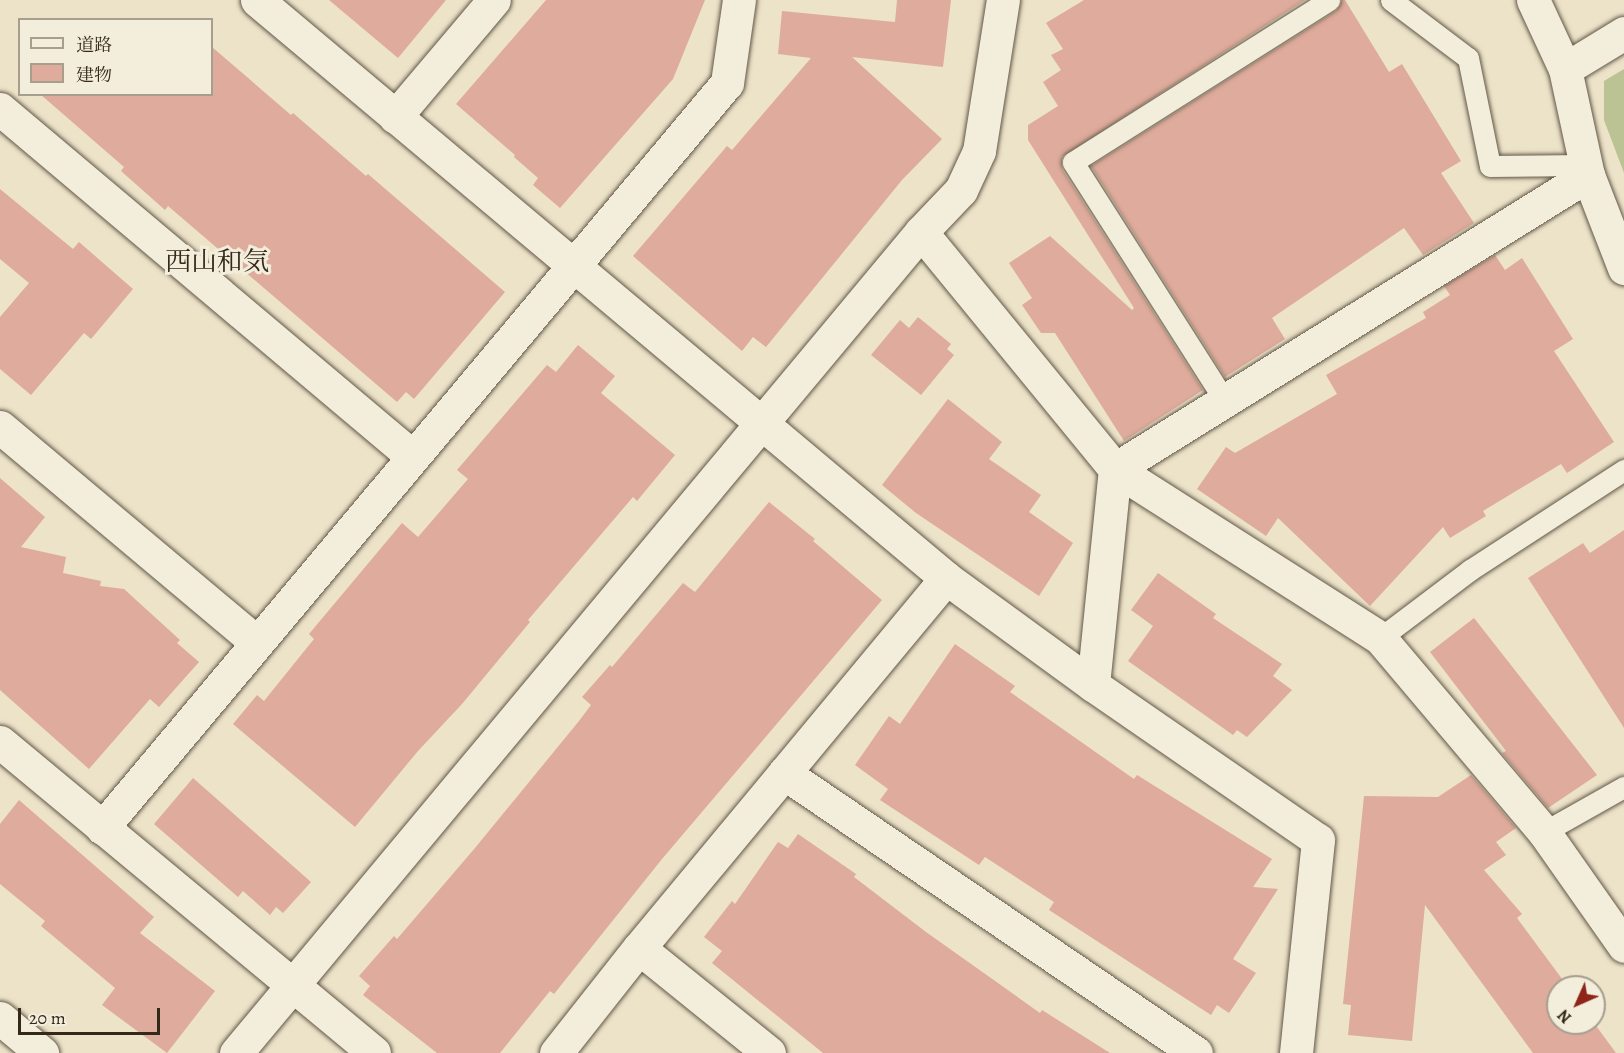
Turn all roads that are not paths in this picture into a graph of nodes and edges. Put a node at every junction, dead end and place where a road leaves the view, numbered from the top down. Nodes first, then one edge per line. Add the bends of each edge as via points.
1 (257, 0) edge
2 (494, 0) edge
3 (739, 0) edge
4 (1003, 0) edge
5 (1329, 0) edge
6 (1390, 0) edge
7 (1533, 0) edge
8 (1624, 33) edge
9 (1565, 69) junction
10 (0, 109) edge
11 (395, 117) junction
12 (1586, 170) junction
13 (921, 232) junction
14 (573, 267) junction
15 (1624, 268) edge
16 (1225, 401) junction
17 (762, 421) junction
18 (0, 427) edge
19 (413, 457) junction
20 (1115, 469) junction
21 (1624, 470) edge
22 (946, 578) junction
23 (1380, 638) junction
24 (256, 642) junction
25 (1093, 685) junction
26 (0, 742) edge
27 (784, 773) junction
28 (1624, 787) edge
29 (102, 828) junction
30 (1544, 832) junction
31 (1624, 946) edge
32 (639, 948) junction
33 (292, 986) junction
34 (0, 1017) edge
35 (42, 1053) edge
36 (236, 1053) edge
37 (374, 1053) edge
38 (556, 1053) edge
39 (769, 1053) edge
40 (1196, 1053) edge
41 (1296, 1053) edge

1 - 11 street
2 - 11 street
3 - 14 street via 727,83
4 - 13 street via 979,151 962,190
5 - 16 lane via 1073,162
6 - 12 lane via 1468,58 1490,166
7 - 9 street
8 - 9 street
9 - 12 street
10 - 19 street
11 - 14 street
12 - 15 street
12 - 16 street
13 - 17 street
13 - 20 street
14 - 17 street
14 - 19 street
16 - 20 street
17 - 22 street
17 - 33 street
18 - 24 street
19 - 24 street
20 - 23 street
20 - 25 street
21 - 23 lane via 1470,570
22 - 25 street
22 - 27 street
23 - 30 street
24 - 29 street
25 - 41 street via 1318,840
26 - 29 street
27 - 32 street
27 - 40 street
28 - 30 lane
29 - 33 street
30 - 31 street
32 - 38 street
32 - 39 street
33 - 36 street
33 - 37 street
34 - 35 street

